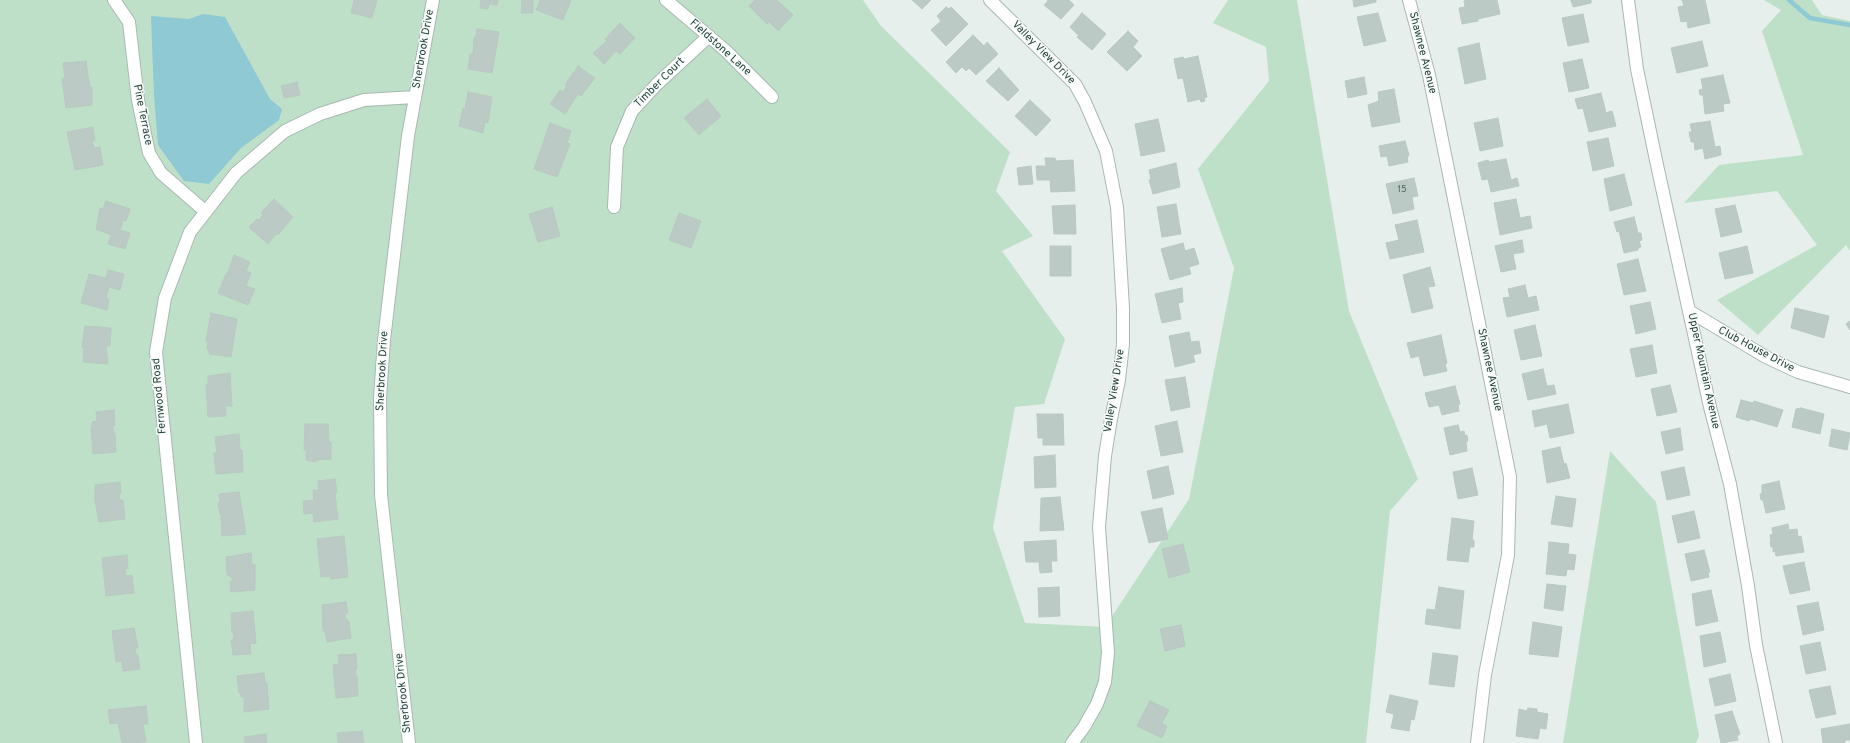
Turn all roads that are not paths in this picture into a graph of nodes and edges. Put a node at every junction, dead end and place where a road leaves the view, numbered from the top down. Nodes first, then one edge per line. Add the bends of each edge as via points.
1 (114, 0) edge
2 (432, 0) edge
3 (666, 0) edge
4 (990, 0) edge
5 (1409, 0) edge
6 (1628, 0) edge
7 (709, 36) junction
8 (415, 97) junction
9 (772, 97) dead end
10 (614, 207) dead end
11 (206, 212) junction
12 (1689, 311) junction
13 (1850, 387) edge
14 (196, 743) edge
15 (409, 743) edge
16 (1072, 743) edge
17 (1477, 743) edge
18 (1776, 743) edge

1 - 11 street, Pine Terrace via 129,22 138,100 149,153 161,173
2 - 8 street, Sherbrook Drive
3 - 7 street, Fieldstone Lane
4 - 16 street, Valley View Drive via 1075,84 1106,151 1117,207 1124,308 1123,344 1105,456 1099,527 1108,653 1105,682 1097,704
5 - 17 street, Shawnee Avenue via 1429,75 1510,477 1508,555 1485,675
6 - 12 street, Upper Mountain Avenue via 1637,69
7 - 9 street, Fieldstone Lane
7 - 10 street, Timber Court via 656,84 632,111 617,147
8 - 11 street, Fernwood Road via 364,100 320,114 285,131 236,173
8 - 15 street, Sherbrook Drive via 394,247 380,398 381,495
11 - 14 street, Fernwood Road via 190,232 165,298 156,352
12 - 13 street, Club House Drive via 1766,357 1798,372
12 - 18 street, Upper Mountain Avenue via 1730,484 1756,645

